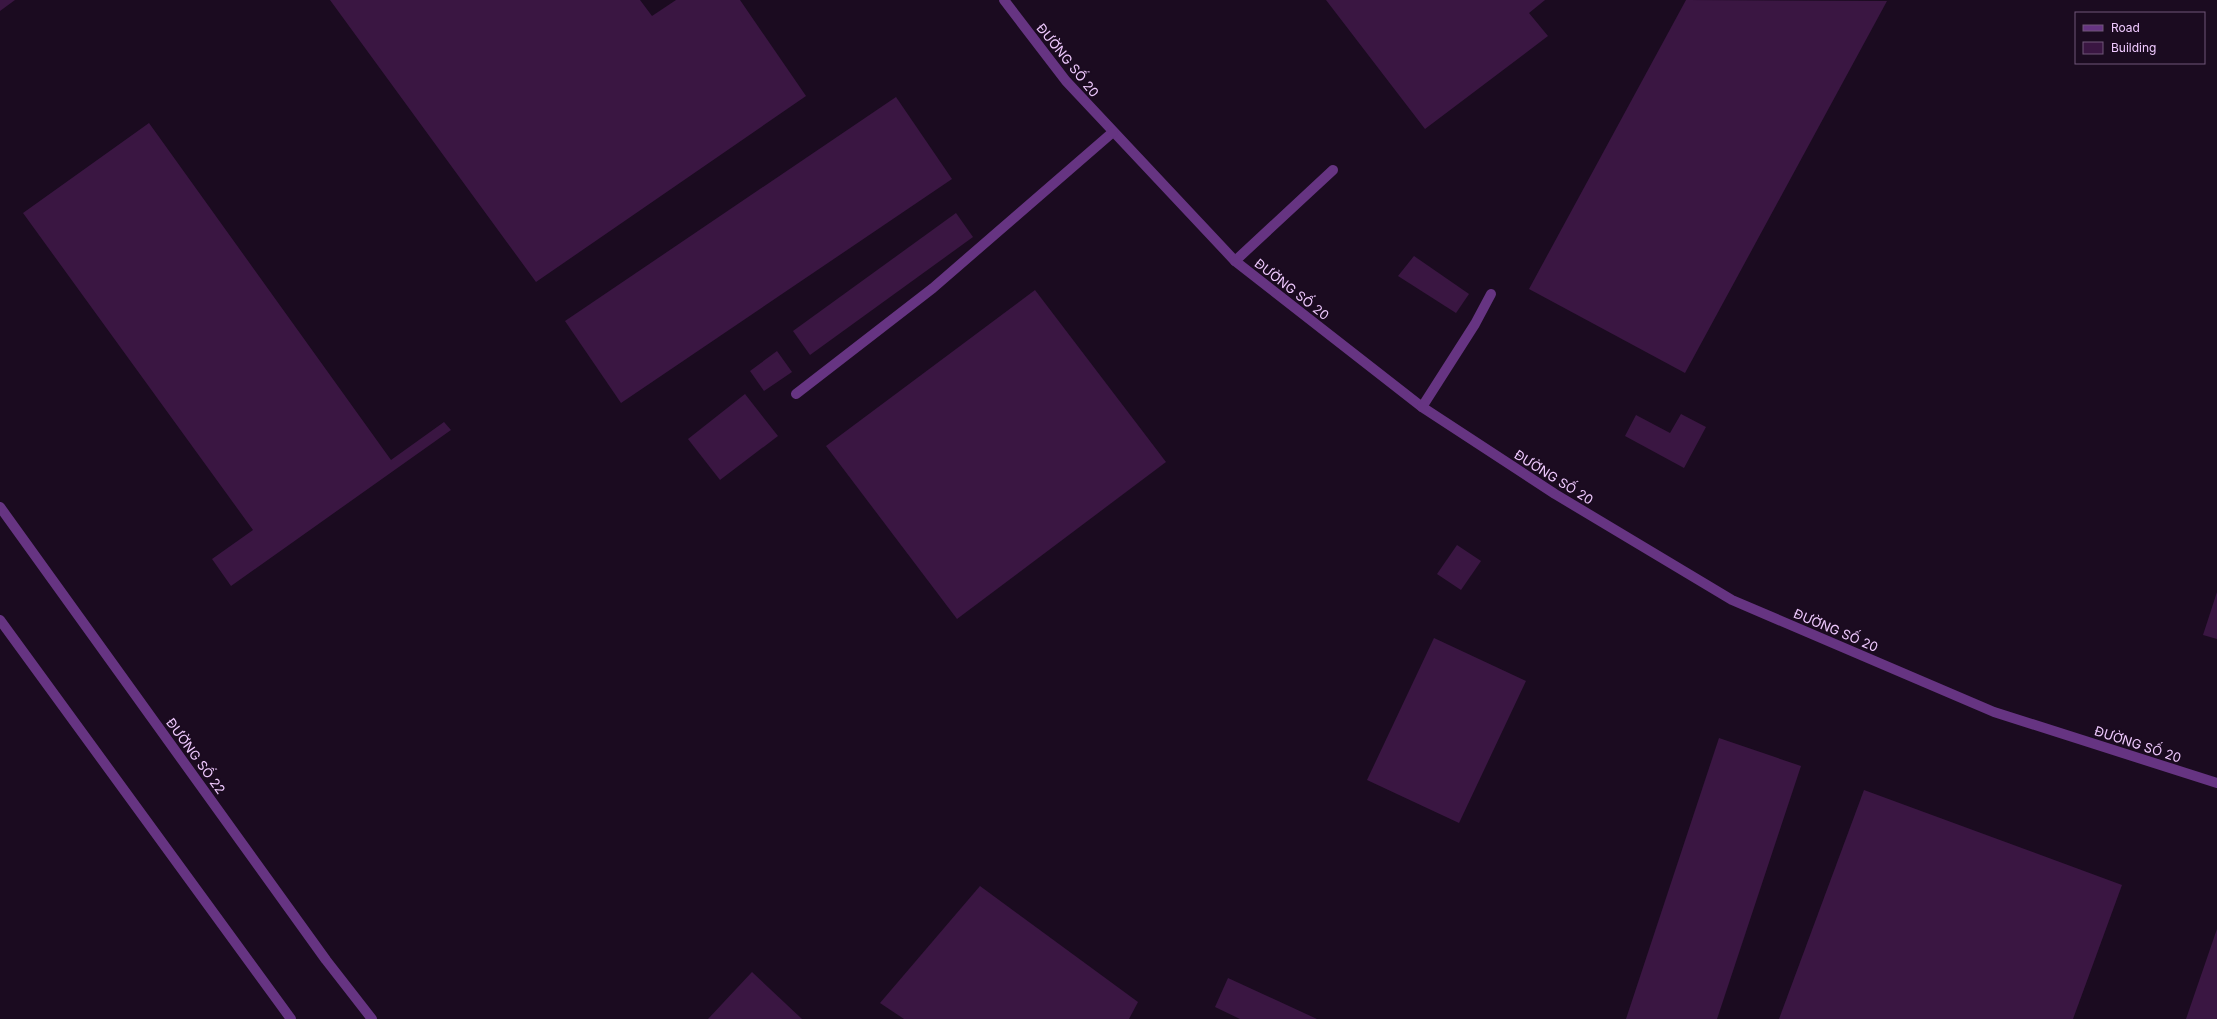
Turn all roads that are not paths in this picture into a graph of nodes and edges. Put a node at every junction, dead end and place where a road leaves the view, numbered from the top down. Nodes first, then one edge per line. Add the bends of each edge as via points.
1 (1004, 0) edge
2 (1113, 132) junction
3 (1333, 170) dead end
4 (1235, 261) junction
5 (1491, 294) dead end
6 (796, 394) dead end
7 (1422, 407) junction
8 (0, 507) edge
9 (0, 620) edge
10 (2217, 783) edge
11 (291, 1019) edge
12 (372, 1019) edge

1 - 2 street, ĐƯỜNG SỐ 20 via 1066,81
2 - 4 street, ĐƯỜNG SỐ 20
2 - 6 street via 933,288
3 - 4 street
4 - 7 street, ĐƯỜNG SỐ 20
5 - 7 street
7 - 10 street, ĐƯỜNG SỐ 20 via 1555,494 1732,600 1994,712
8 - 12 street, ĐƯỜNG SỐ 22 via 326,960
9 - 11 street

